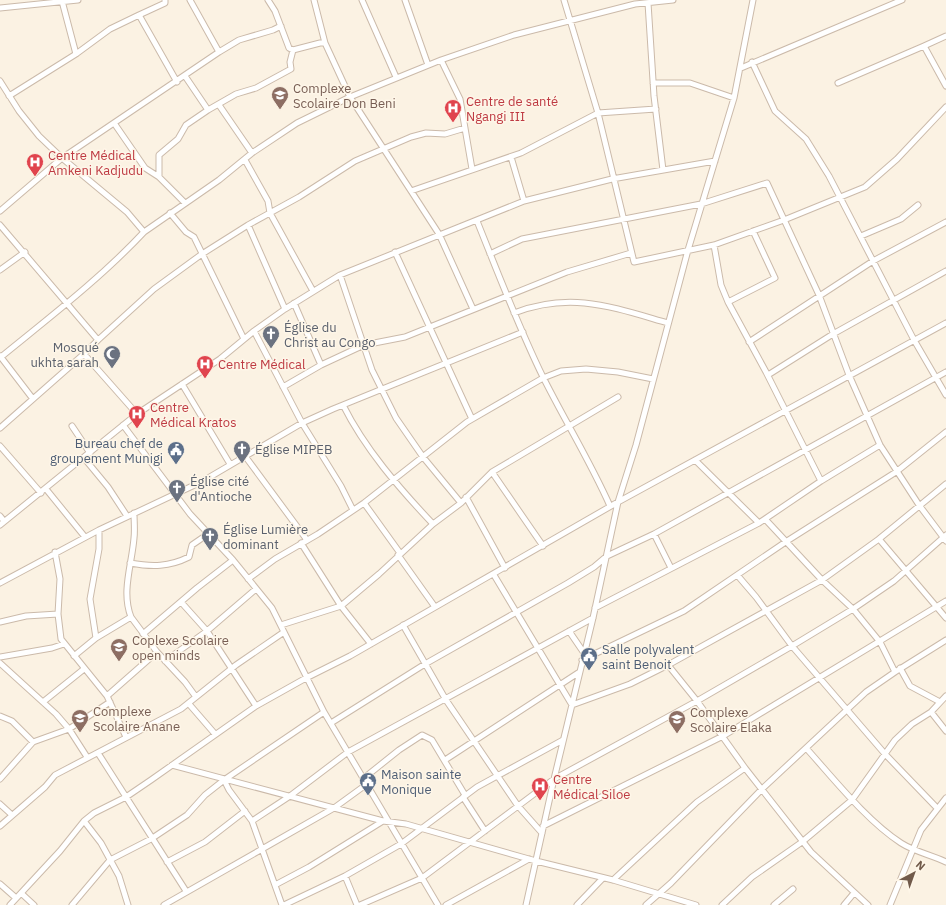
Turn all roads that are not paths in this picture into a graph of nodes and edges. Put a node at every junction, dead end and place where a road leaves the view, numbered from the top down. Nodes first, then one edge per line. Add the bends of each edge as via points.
1 (78, 0) edge
2 (165, 0) edge
3 (190, 0) edge
4 (276, 0) edge
5 (314, 0) edge
6 (362, 0) edge
7 (404, 0) edge
8 (564, 0) edge
9 (673, 0) edge
10 (753, 0) edge
11 (902, 0) edge
12 (62, 1) edge
13 (269, 1) edge
14 (648, 3) junction
15 (0, 8) edge
16 (139, 14) junction
17 (570, 20) junction
18 (281, 26) junction
19 (946, 36) edge
20 (325, 43) junction
21 (924, 46) junction
22 (293, 50) junction
23 (219, 52) junction
24 (76, 54) junction
25 (441, 60) junction
26 (752, 62) junction
27 (428, 65) junction
28 (741, 68) junction
29 (185, 76) junction
30 (396, 77) junction
31 (0, 81) edge
32 (177, 82) junction
33 (653, 83) junction
34 (838, 83) dead end
35 (946, 86) edge
36 (9, 96) junction
37 (350, 97) junction
38 (734, 98) junction
39 (219, 105) junction
40 (946, 107) edge
41 (208, 110) junction
42 (656, 110) junction
43 (598, 113) junction
44 (114, 123) junction
45 (464, 128) junction
46 (383, 149) junction
47 (252, 154) junction
48 (511, 157) junction
49 (62, 158) junction
50 (245, 160) junction
51 (715, 161) junction
52 (472, 169) junction
53 (663, 170) junction
54 (159, 177) junction
55 (612, 179) junction
56 (411, 191) junction
57 (841, 198) junction
58 (524, 201) junction
59 (184, 203) junction
60 (701, 204) junction
61 (918, 205) dead end
62 (0, 211) edge
63 (270, 212) junction
64 (170, 213) junction
65 (476, 220) junction
66 (623, 220) junction
67 (784, 220) junction
68 (946, 222) edge
69 (0, 225) edge
70 (248, 225) junction
71 (753, 231) junction
72 (144, 232) junction
73 (439, 234) junction
74 (861, 236) junction
75 (714, 245) junction
76 (688, 250) junction
77 (25, 252) junction
78 (394, 252) junction
79 (631, 252) junction
80 (202, 254) junction
81 (490, 254) junction
82 (873, 261) junction
83 (0, 270) edge
84 (946, 271) edge
85 (340, 275) junction
86 (313, 291) junction
87 (506, 295) junction
88 (819, 295) junction
89 (893, 300) junction
90 (728, 302) junction
91 (68, 303) junction
92 (294, 303) junction
93 (285, 309) junction
94 (473, 309) junction
95 (514, 313) junction
96 (668, 323) junction
97 (946, 323) edge
98 (430, 326) junction
99 (254, 331) junction
100 (523, 332) junction
101 (834, 334) junction
102 (244, 339) junction
103 (98, 340) junction
104 (914, 340) junction
105 (749, 342) junction
106 (364, 345) junction
107 (84, 354) junction
108 (0, 356) edge
109 (447, 362) junction
110 (321, 365) junction
111 (946, 372) edge
112 (768, 375) junction
113 (849, 375) junction
114 (543, 378) junction
115 (935, 378) junction
116 (652, 379) junction
117 (182, 384) junction
118 (282, 387) junction
119 (381, 389) junction
120 (946, 395) edge
121 (618, 397) dead end
122 (33, 399) junction
123 (343, 405) junction
124 (785, 410) junction
125 (137, 414) junction
126 (867, 415) junction
127 (472, 419) junction
128 (302, 423) junction
129 (124, 425) junction
130 (72, 426) dead end
131 (570, 426) junction
132 (0, 428) edge
133 (946, 432) edge
134 (880, 445) junction
135 (0, 446) edge
136 (805, 451) junction
137 (90, 453) junction
138 (245, 456) junction
139 (422, 457) junction
140 (84, 458) junction
141 (695, 460) junction
142 (230, 464) junction
143 (492, 472) junction
144 (896, 472) junction
145 (393, 479) junction
146 (821, 481) junction
147 (946, 484) edge
148 (43, 491) junction
149 (175, 494) junction
150 (727, 494) junction
151 (466, 497) junction
152 (461, 502) junction
153 (618, 502) junction
154 (364, 503) junction
155 (919, 505) junction
156 (610, 506) junction
157 (353, 510) junction
158 (134, 513) junction
159 (0, 516) edge
160 (127, 516) junction
161 (765, 519) junction
162 (2, 523) edge
163 (758, 523) junction
164 (433, 524) junction
165 (99, 530) junction
166 (208, 534) junction
167 (654, 534) junction
168 (85, 537) junction
169 (945, 538) edge
170 (879, 539) junction
171 (308, 540) junction
172 (787, 541) junction
173 (301, 543) junction
174 (543, 546) junction
175 (55, 552) junction
176 (399, 554) junction
177 (607, 556) junction
178 (233, 560) junction
179 (130, 563) junction
180 (505, 568) junction
181 (672, 568) junction
182 (907, 571) junction
183 (494, 575) junction
184 (738, 576) junction
185 (248, 579) junction
186 (822, 580) junction
187 (0, 583) edge
188 (256, 589) junction
189 (946, 601) edge
190 (181, 602) junction
191 (341, 606) junction
192 (435, 607) junction
193 (936, 607) junction
194 (595, 608) junction
195 (853, 609) junction
196 (766, 612) junction
197 (515, 613) junction
198 (58, 614) junction
199 (131, 617) junction
200 (593, 618) junction
201 (946, 618) edge
202 (0, 622) edge
203 (281, 625) junction
204 (403, 625) junction
205 (207, 631) junction
206 (284, 632) junction
207 (569, 632) junction
208 (143, 634) junction
209 (96, 638) junction
210 (946, 640) edge
211 (880, 642) junction
212 (64, 644) junction
213 (371, 644) junction
214 (792, 646) junction
215 (537, 649) junction
216 (157, 652) junction
217 (584, 653) junction
218 (74, 656) junction
219 (0, 657) edge
220 (582, 660) junction
221 (165, 661) junction
222 (0, 663) edge
223 (425, 664) junction
224 (668, 665) junction
225 (900, 668) junction
226 (84, 669) junction
227 (231, 669) junction
228 (895, 672) junction
229 (578, 673) junction
230 (820, 677) junction
231 (306, 678) junction
232 (560, 685) junction
233 (107, 696) junction
234 (946, 696) edge
235 (196, 698) junction
236 (446, 700) junction
237 (698, 700) junction
238 (43, 702) junction
239 (110, 702) junction
240 (940, 702) junction
241 (189, 704) junction
242 (572, 705) junction
243 (256, 706) junction
244 (848, 710) junction
245 (324, 712) junction
246 (931, 712) junction
247 (0, 716) edge
248 (331, 723) junction
249 (69, 729) junction
250 (946, 731) edge
251 (215, 734) junction
252 (723, 736) junction
253 (126, 738) junction
254 (474, 740) junction
255 (564, 740) junction
256 (32, 742) junction
257 (806, 748) junction
258 (98, 752) junction
259 (348, 752) junction
260 (885, 754) junction
261 (87, 757) junction
262 (445, 760) junction
263 (172, 765) junction
264 (745, 768) junction
265 (498, 775) junction
266 (364, 778) junction
267 (0, 779) edge
268 (554, 779) junction
269 (224, 780) junction
270 (367, 784) junction
271 (762, 789) junction
272 (290, 796) junction
273 (464, 796) junction
274 (126, 797) junction
275 (946, 798) edge
276 (852, 800) junction
277 (0, 804) edge
278 (518, 806) junction
279 (334, 808) junction
280 (937, 808) junction
281 (245, 812) junction
282 (12, 815) junction
283 (252, 821) junction
284 (383, 821) junction
285 (84, 822) junction
286 (390, 822) junction
287 (0, 826) edge
288 (543, 826) junction
289 (422, 829) junction
290 (485, 831) junction
291 (542, 833) junction
292 (152, 839) junction
293 (471, 842) junction
294 (802, 842) junction
295 (401, 844) junction
296 (263, 848) junction
297 (913, 849) junction
298 (529, 859) junction
299 (110, 860) junction
300 (536, 861) junction
301 (167, 862) junction
302 (946, 862) edge
303 (345, 876) junction
304 (422, 878) junction
305 (603, 878) junction
306 (613, 880) junction
307 (0, 884) edge
308 (275, 885) junction
309 (793, 889) dead end
310 (186, 891) junction
311 (21, 893) junction
312 (854, 893) junction
313 (659, 894) junction
314 (16, 898) junction
315 (725, 904) edge
316 (10, 905) edge
317 (34, 905) edge
318 (72, 905) edge
319 (128, 905) edge
320 (164, 905) edge
321 (283, 905) edge
322 (358, 905) edge
323 (438, 905) edge
324 (446, 905) edge
325 (526, 905) edge
326 (577, 905) edge
327 (646, 905) edge
328 (696, 905) edge
329 (774, 905) edge
330 (844, 905) edge
331 (868, 905) edge
332 (890, 905) edge

1 - 12 street
2 - 16 street via 164,3
3 - 23 street
4 - 13 street
5 - 20 street
6 - 30 street
7 - 27 street
8 - 17 street
9 - 14 street
10 - 28 street
11 - 26 street
12 - 15 street
12 - 24 street
13 - 18 street
14 - 17 street
14 - 33 street
16 - 24 street via 110,29
16 - 32 street
17 - 25 street via 507,37
17 - 43 street
18 - 22 street via 289,48
18 - 23 street via 239,40
19 - 21 street
20 - 22 street
20 - 37 street
21 - 34 street
21 - 35 street
22 - 39 street via 291,69 256,88 236,94
23 - 29 street
24 - 36 street
25 - 27 street
25 - 45 street via 460,99
26 - 28 street
26 - 57 street via 776,111 806,139
27 - 30 street
28 - 38 street
29 - 32 street
29 - 41 street
30 - 37 street
31 - 36 street
32 - 44 street
33 - 38 street via 690,82
33 - 42 street
36 - 49 street via 38,136
37 - 46 street
37 - 47 street via 297,123
38 - 51 street
39 - 41 street
39 - 47 street
40 - 57 street via 874,182
41 - 54 street via 186,125 178,139 159,155
42 - 43 street
42 - 53 street
43 - 48 street
43 - 55 street
44 - 49 street
44 - 54 street via 145,168
45 - 46 street via 445,134 423,134
45 - 52 street
46 - 56 street
46 - 63 street via 354,161 299,197
47 - 50 street
48 - 52 street
48 - 58 street
49 - 62 street
49 - 72 street via 127,212
50 - 59 street
50 - 63 street via 268,201
51 - 53 street
51 - 60 street
52 - 56 street
53 - 55 street
54 - 59 street
55 - 58 street
55 - 66 street
56 - 73 street
57 - 67 street
57 - 74 street
58 - 65 street
59 - 64 street
60 - 66 street
60 - 67 street via 767,183
60 - 76 street
61 - 74 street via 901,219
63 - 70 street
63 - 86 street
64 - 72 street
64 - 80 street via 186,232 194,237
65 - 73 street
65 - 81 street
66 - 79 street
66 - 81 street via 522,239
67 - 71 street
67 - 88 street
68 - 82 street
69 - 77 street
70 - 80 street
70 - 93 street
71 - 75 street
71 - 90 street via 775,278
72 - 91 street
73 - 78 street
73 - 94 street
74 - 82 street
75 - 76 street
75 - 90 street via 721,285
76 - 79 street via 635,262
76 - 96 street
77 - 83 street
77 - 91 street
78 - 85 street
78 - 98 street
79 - 87 street
80 - 102 street
80 - 103 street via 154,290
81 - 87 street
82 - 88 street
82 - 89 street
84 - 89 street
85 - 86 street
85 - 106 street
86 - 92 street
87 - 94 street
87 - 95 street
88 - 101 street
88 - 105 street
89 - 101 street
89 - 104 street
90 - 105 street
91 - 103 street
91 - 108 street
92 - 93 street
92 - 110 street
93 - 99 street
94 - 98 street
95 - 96 street via 564,301 604,305
95 - 100 street
96 - 116 street
97 - 104 street
98 - 106 street via 405,337
98 - 109 street
99 - 102 street
99 - 118 street
100 - 109 street
100 - 114 street
101 - 112 street
101 - 113 street
102 - 117 street via 220,359
103 - 107 street
104 - 113 street
104 - 115 street
105 - 112 street
106 - 110 street
106 - 119 street
107 - 122 street
107 - 125 street
108 - 122 street
109 - 119 street
109 - 127 street
110 - 118 street
111 - 115 street
112 - 124 street
113 - 124 street
113 - 126 street
114 - 116 street via 561,371 586,369
114 - 127 street
114 - 131 street
115 - 120 street
115 - 126 street
116 - 153 street via 636,445
117 - 125 street
117 - 142 street
118 - 128 street
119 - 123 street
119 - 139 street via 396,418
121 - 131 street
122 - 132 street
123 - 128 street
123 - 145 street via 356,430
124 - 136 street
124 - 141 street
125 - 129 street
126 - 134 street
126 - 136 street
127 - 139 street
128 - 138 street
128 - 157 street
129 - 137 street
129 - 149 street
130 - 137 street
131 - 143 street
131 - 156 street via 594,469
133 - 144 street
134 - 144 street
134 - 146 street
135 - 148 street
136 - 146 street
136 - 150 street
137 - 140 street
138 - 142 street
138 - 171 street
139 - 145 street
139 - 152 street
140 - 148 street
140 - 160 street via 108,487
141 - 150 street
141 - 153 street
142 - 149 street via 204,481
143 - 151 street
143 - 174 street
144 - 155 street
144 - 172 street
145 - 154 street
145 - 164 street
146 - 161 street
147 - 155 street
148 - 162 street
148 - 168 street
149 - 158 street
149 - 166 street
150 - 163 street
150 - 167 street
151 - 152 street
151 - 180 street
152 - 164 street
153 - 156 street
153 - 177 street
154 - 157 street
154 - 176 street
155 - 169 street
155 - 170 street
156 - 174 street
157 - 171 street
158 - 160 street
158 - 179 street
159 - 162 street
160 - 165 street
161 - 163 street
161 - 172 street
163 - 181 street
164 - 176 street
165 - 168 street
165 - 209 street via 99,549 90,599
166 - 178 street
166 - 179 street via 192,545 189,557 180,562 160,566
167 - 177 street
167 - 181 street
168 - 175 street
169 - 182 street
170 - 182 street
170 - 186 street
171 - 173 street
172 - 184 street
172 - 186 street
173 - 185 street via 275,558
173 - 191 street
174 - 180 street
175 - 187 street
175 - 198 street via 60,579
176 - 191 street
176 - 192 street
177 - 194 street
177 - 197 street via 594,568
178 - 185 street
178 - 190 street
179 - 199 street via 128,601
180 - 183 street
181 - 194 street
182 - 193 street
182 - 195 street
183 - 192 street
183 - 197 street
184 - 196 street
184 - 220 street via 684,611
185 - 188 street
186 - 195 street
186 - 196 street
188 - 203 street via 272,608
188 - 205 street
189 - 193 street
190 - 205 street
190 - 208 street
191 - 203 street
191 - 213 street
192 - 204 street
193 - 201 street
193 - 211 street
194 - 200 street
195 - 211 street
195 - 214 street
196 - 214 street
196 - 224 street
197 - 215 street
197 - 223 street
198 - 202 street via 26,616
198 - 212 street via 59,631
199 - 208 street
199 - 209 street
200 - 207 street
200 - 217 street
203 - 206 street
204 - 213 street
204 - 223 street
205 - 221 street
205 - 227 street
206 - 227 street
206 - 231 street
207 - 215 street
207 - 217 street
208 - 216 street
209 - 218 street
210 - 225 street
211 - 228 street
211 - 230 street
212 - 218 street
212 - 219 street
213 - 231 street
214 - 230 street
214 - 237 street
215 - 232 street
215 - 236 street
216 - 221 street
216 - 233 street
217 - 220 street
218 - 226 street
220 - 229 street
221 - 235 street
222 - 238 street
223 - 236 street
223 - 248 street
224 - 237 street
224 - 242 street via 630,684
225 - 228 street
225 - 240 street via 910,686
226 - 233 street
226 - 238 street
227 - 235 street
227 - 243 street
228 - 244 street via 866,692
229 - 232 street
229 - 242 street
230 - 244 street
230 - 252 street
231 - 243 street
231 - 245 street
232 - 242 street
232 - 254 street
233 - 239 street
234 - 240 street
235 - 241 street
236 - 254 street
236 - 259 street
237 - 252 street
237 - 268 street
238 - 249 street
239 - 249 street
239 - 253 street
240 - 246 street
241 - 251 street
241 - 253 street
242 - 255 street
243 - 251 street
244 - 257 street
244 - 260 street
245 - 248 street
245 - 269 street
246 - 250 street
246 - 260 street via 912,724
247 - 256 street via 12,721
248 - 259 street
249 - 256 street
249 - 261 street
251 - 263 street
252 - 264 street
252 - 288 street
253 - 258 street
254 - 262 street
254 - 265 street
255 - 265 street
255 - 268 street
256 - 267 street
257 - 271 street
257 - 276 street
258 - 261 street
258 - 274 street
259 - 266 street
259 - 272 street
260 - 276 street
260 - 280 street
261 - 282 street via 55,775
262 - 266 street via 430,738 419,736
262 - 273 street
263 - 269 street
263 - 274 street
264 - 271 street
264 - 306 street via 696,802
265 - 273 street
265 - 278 street
266 - 270 street
268 - 278 street
268 - 288 street
269 - 272 street
269 - 281 street
269 - 292 street via 205,795 187,815
270 - 279 street
270 - 286 street
271 - 294 street
271 - 313 street
272 - 279 street
272 - 283 street
273 - 289 street
273 - 290 street
274 - 285 street via 94,813
274 - 292 street
275 - 280 street
276 - 294 street
276 - 297 street via 890,835
277 - 282 street
278 - 290 street
278 - 291 street
279 - 284 street
279 - 296 street
280 - 297 street via 921,830
281 - 283 street
281 - 301 street via 205,842
282 - 287 street
283 - 296 street
284 - 286 street
284 - 308 street
285 - 299 street
285 - 311 street
286 - 289 street
286 - 295 street
288 - 291 street
289 - 293 street
289 - 295 street
290 - 293 street
291 - 300 street
292 - 299 street
292 - 301 street
293 - 298 street
293 - 304 street
294 - 312 street
294 - 315 street via 766,866
295 - 303 street
295 - 304 street
296 - 308 street
296 - 310 street
297 - 302 street
297 - 332 street
298 - 300 street
298 - 324 street
299 - 318 street
299 - 319 street via 119,876
300 - 305 street
300 - 325 street
301 - 310 street
303 - 321 street
303 - 322 street
304 - 322 street
304 - 323 street
305 - 306 street
305 - 326 street
306 - 313 street
307 - 314 street
308 - 321 street
309 - 329 street
310 - 320 street
311 - 314 street
311 - 317 street
312 - 330 street
312 - 331 street
313 - 327 street
313 - 328 street
314 - 316 street

